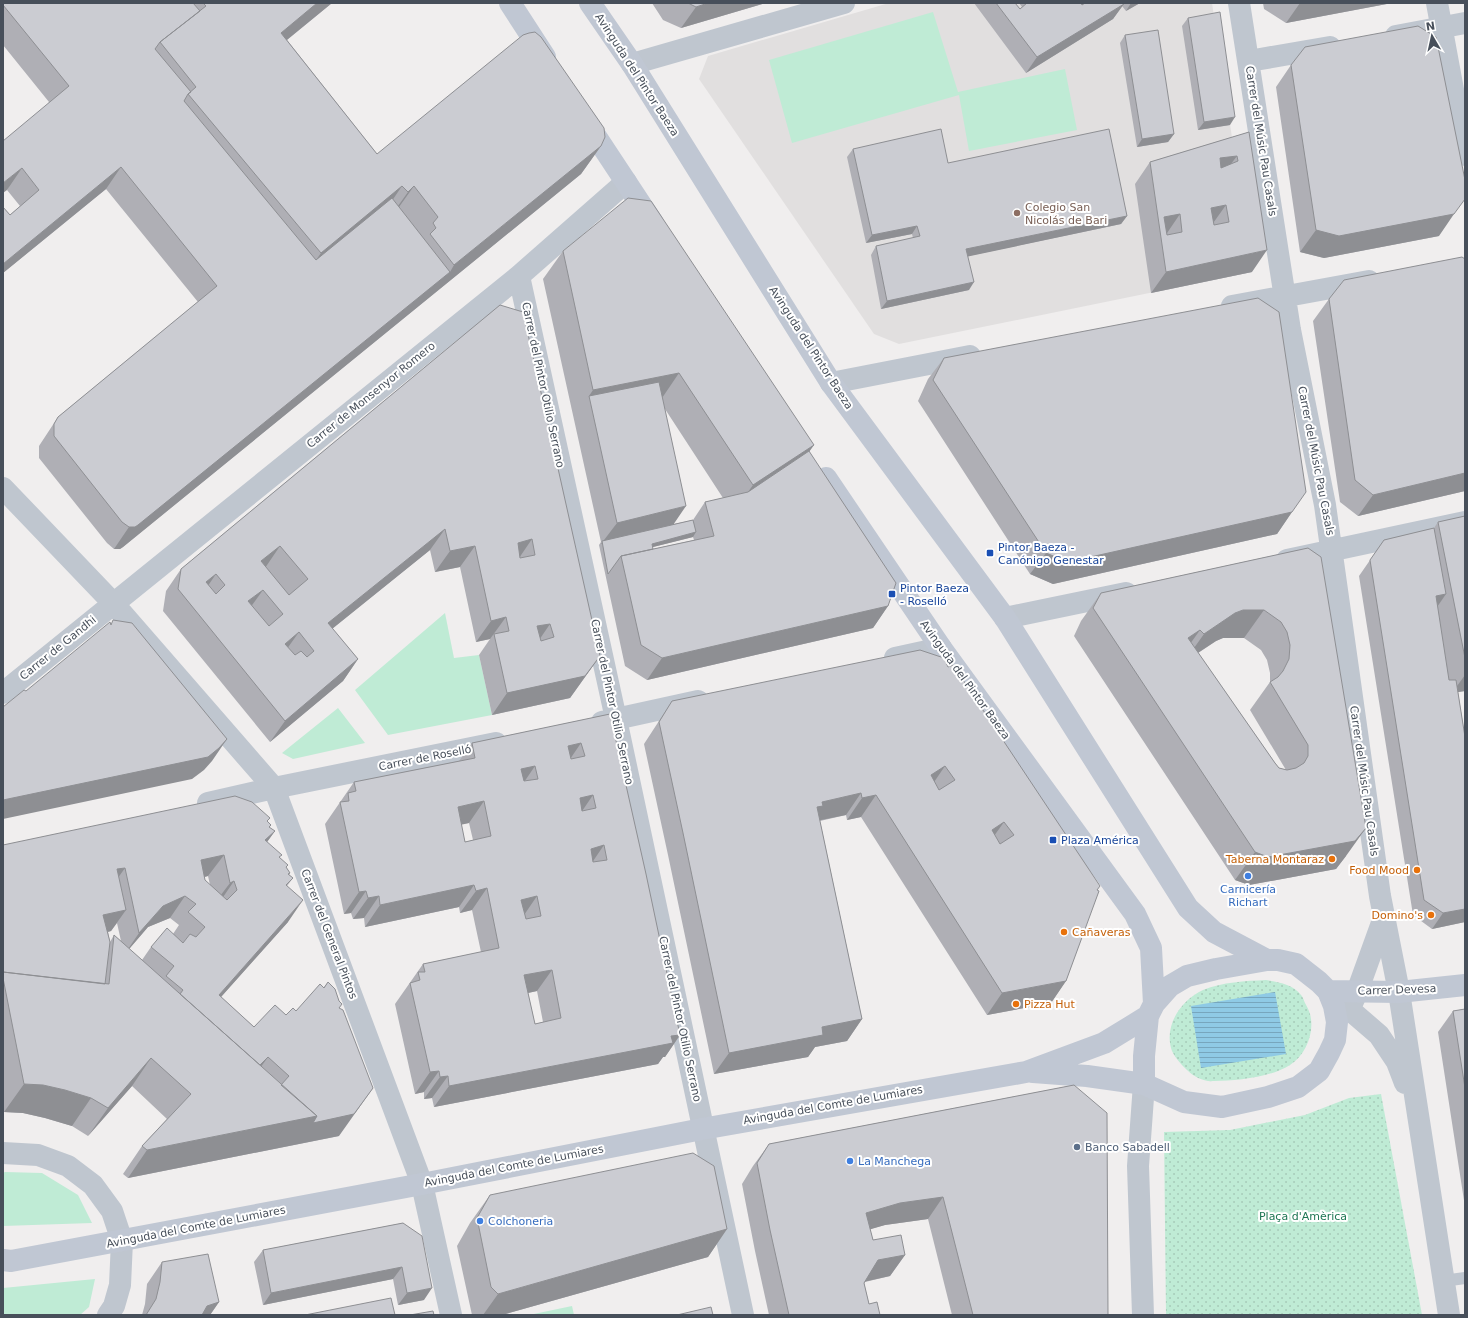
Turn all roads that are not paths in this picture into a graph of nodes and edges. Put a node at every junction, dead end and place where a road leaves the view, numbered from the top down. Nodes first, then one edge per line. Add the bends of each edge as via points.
1 (510, 3) edge
2 (590, 3) edge
3 (844, 3) edge
4 (1238, 3) edge
5 (1437, 3) edge
6 (1465, 23) edge
7 (1442, 28) junction
8 (1380, 38) edge
9 (1349, 44) edge
10 (1249, 61) junction
11 (632, 64) junction
12 (557, 76) edge
13 (574, 102) edge
14 (1465, 155) edge
15 (626, 182) junction
16 (666, 241) edge
17 (519, 276) junction
18 (1390, 277) edge
19 (1285, 296) junction
20 (1215, 310) edge
21 (988, 353) edge
22 (831, 382) junction
23 (817, 465) edge
24 (3, 488) edge
25 (1465, 522) edge
26 (1332, 550) junction
27 (1271, 563) edge
28 (1147, 589) edge
29 (113, 603) junction
30 (1005, 618) junction
31 (941, 648) junction
32 (879, 662) edge
33 (3, 693) edge
34 (717, 697) edge
35 (616, 719) junction
36 (585, 725) edge
37 (515, 740) edge
38 (274, 788) junction
39 (189, 807) edge
40 (1383, 920) junction
41 (1267, 960) junction
42 (1465, 985) edge
43 (1328, 991) junction
44 (1399, 992) junction
45 (1353, 1000) junction
46 (1151, 1010) junction
47 (1335, 1040) junction
48 (1026, 1072) junction
49 (1144, 1084) junction
50 (1418, 1115) junction
51 (702, 1129) junction
52 (3, 1153) edge
53 (422, 1184) junction
54 (122, 1241) junction
55 (3, 1260) edge
56 (1465, 1278) edge
57 (1444, 1281) junction
58 (1465, 1314) edge
59 (108, 1315) edge
60 (451, 1315) edge
61 (743, 1315) edge
62 (1143, 1315) edge
63 (1449, 1315) edge
64 (1454, 1315) edge

1 - 12 street
2 - 11 street, Avinguda del Pintor Baeza
3 - 11 street
4 - 10 street, Carrer del Músic Pau Casals
5 - 7 street
6 - 7 street
7 - 8 street
7 - 14 street
9 - 10 street
10 - 19 street, Carrer del Músic Pau Casals
11 - 22 street, Avinguda del Pintor Baeza
13 - 15 street
15 - 16 street
15 - 17 street, Carrer de Monsenyor Romero
17 - 29 street, Carrer de Monsenyor Romero
17 - 35 street, Carrer del Pintor Otilio Serrano
18 - 19 street
19 - 20 street
19 - 26 street, Carrer del Músic Pau Casals
21 - 22 street
22 - 30 street, Avinguda del Pintor Baeza
23 - 31 street, Avinguda del Pintor Baeza
24 - 29 street, Carrer del General Pintos
25 - 26 street
26 - 27 street
26 - 40 street, Carrer del Músic Pau Casals
28 - 30 street
29 - 33 street, Carrer de Gandhi
29 - 38 street, Carrer del General Pintos
30 - 41 street, Avinguda del Pintor Baeza via 1188,908 1214,932
31 - 32 street
31 - 46 street, Avinguda del Pintor Baeza via 1135,914 1151,948
34 - 35 street
35 - 36 street
35 - 51 street, Carrer del Pintor Otilio Serrano
37 - 38 street, Carrer de Roselló
38 - 39 street, Carrer de Roselló
38 - 53 street, Carrer del General Pintos
40 - 44 street, Carrer del Músic Pau Casals
40 - 45 street, Carrer del Músic Pau Casals
41 - 43 street via 1296,964
41 - 46 street, Avinguda del Comte de Lumiares via 1187,976 1170,986
42 - 44 street, Carrer Devesa
43 - 45 street, Carrer Devesa
43 - 47 street, Avinguda del Comte de Lumiares via 1337,1022
44 - 45 street, Carrer Devesa
44 - 50 street
45 - 47 street, Carrer del Músic Pau Casals
45 - 50 street via 1397,1062
46 - 48 street, Avinguda del Comte de Lumiares via 1104,1042
46 - 49 street, Avinguda del Pintor Baeza via 1144,1056
47 - 49 street, Avinguda del Comte de Lumiares via 1319,1071 1298,1087 1268,1097 1222,1107 1184,1102
48 - 49 street, Avinguda del Comte de Lumiares via 1087,1076
48 - 51 street, Avinguda del Comte de Lumiares
49 - 62 street via 1138,1166
50 - 57 street
51 - 53 street, Avinguda del Comte de Lumiares
51 - 61 street, Carrer del Pintor Otilio Serrano
52 - 54 street via 38,1155 68,1166 93,1185 112,1211
53 - 54 street, Avinguda del Comte de Lumiares
53 - 60 street, Carrer del General Pintos
54 - 55 street, Avinguda del Comte de Lumiares via 11,1261
54 - 59 street via 120,1284 114,1306
56 - 57 lane
57 - 63 street
58 - 64 street

